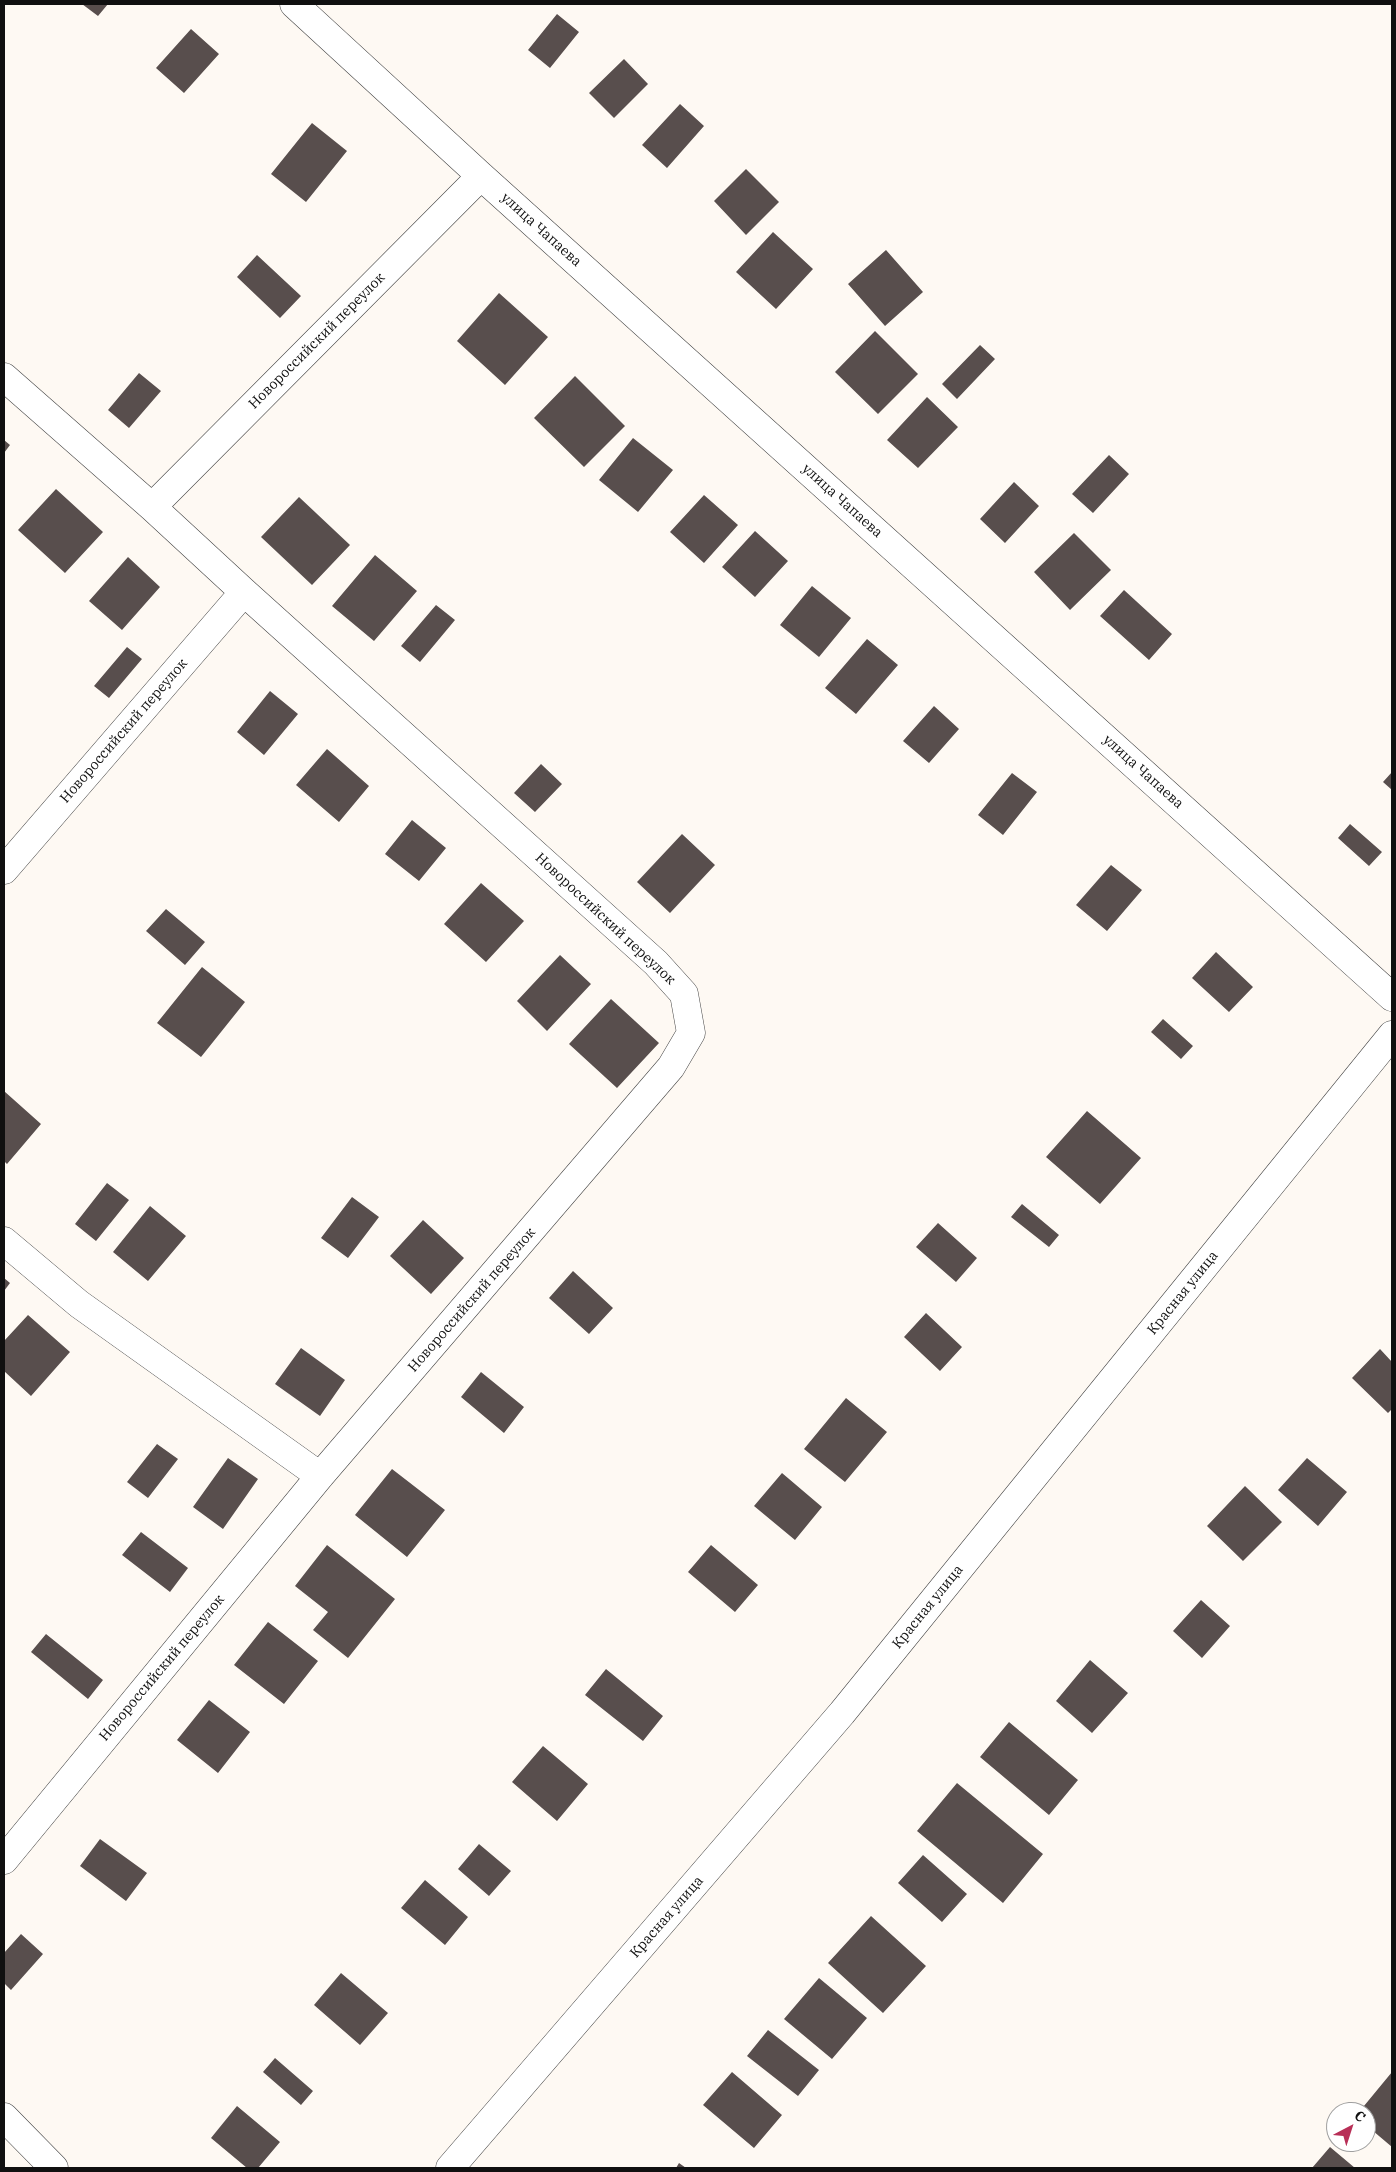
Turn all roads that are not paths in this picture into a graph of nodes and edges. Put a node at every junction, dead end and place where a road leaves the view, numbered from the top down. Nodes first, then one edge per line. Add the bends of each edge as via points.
1 (294, 4) edge
2 (481, 176) junction
3 (4, 377) edge
4 (152, 506) junction
5 (244, 592) junction
6 (4, 870) edge
7 (1392, 997) edge
8 (1392, 1035) edge
9 (4, 1241) edge
10 (320, 1476) junction
11 (4, 1860) edge
12 (4, 2117) edge
13 (54, 2168) edge
14 (450, 2168) edge

1 - 2 street, улица Чапаева
2 - 4 street, Новороссийский переулок
2 - 7 street, улица Чапаева
3 - 4 street, Новороссийский переулок
4 - 5 street, Новороссийский переулок
5 - 6 street, Новороссийский переулок
5 - 10 street, Новороссийский переулок via 656,963 684,994 691,1033 672,1067
8 - 14 street, Красная улица via 842,1714
9 - 10 street via 79,1304
10 - 11 street, Новороссийский переулок
12 - 13 street

